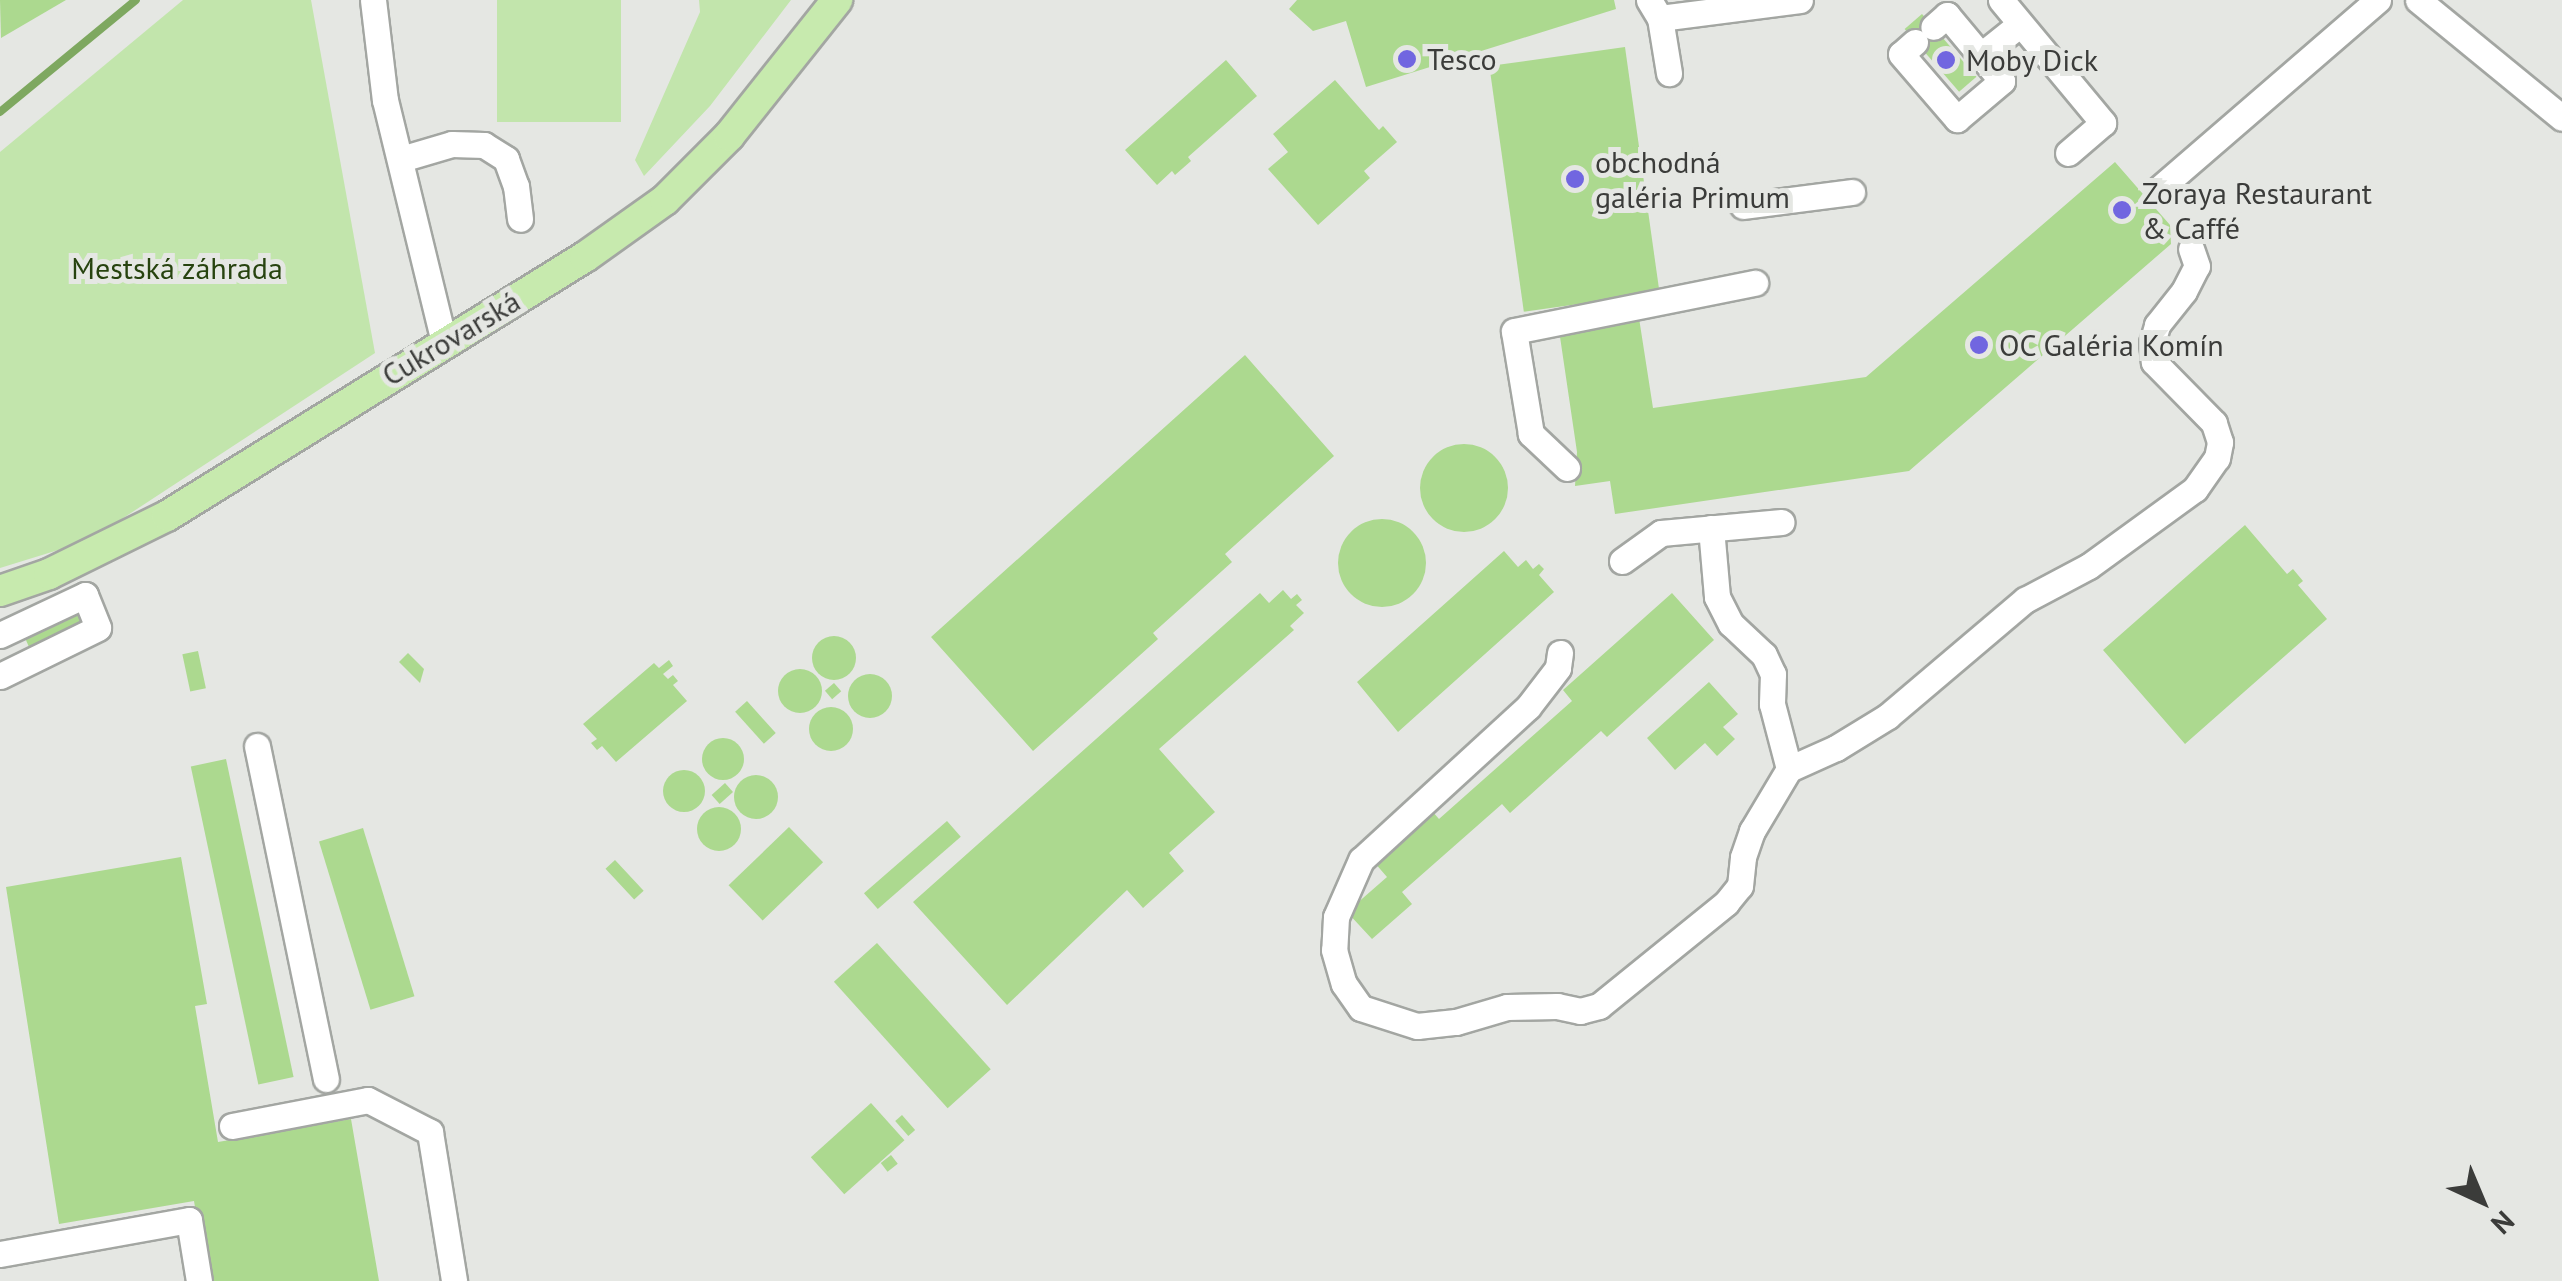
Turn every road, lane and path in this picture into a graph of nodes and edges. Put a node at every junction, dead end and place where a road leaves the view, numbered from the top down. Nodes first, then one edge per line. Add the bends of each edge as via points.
1 (373, 0) edge
2 (837, 0) edge
3 (1800, 0) edge
4 (2001, 0) edge
5 (2378, 0) edge
6 (2418, 0) edge
7 (1654, 9) edge
8 (2019, 25) junction
9 (1980, 56) junction
10 (1669, 73) dead end
11 (2562, 118) edge
12 (2068, 153) dead end
13 (401, 158) junction
14 (2160, 188) dead end
15 (1852, 192) dead end
16 (1744, 206) dead end
17 (520, 218) dead end
18 (2191, 249) dead end
19 (1755, 283) dead end
20 (444, 342) junction
21 (1567, 468) dead end
22 (1782, 522) dead end
23 (1711, 528) junction
24 (1622, 561) dead end
25 (0, 591) edge
26 (0, 635) edge
27 (1560, 653) dead end
28 (0, 676) edge
29 (257, 746) dead end
30 (1789, 769) junction
31 (326, 1080) dead end
32 (232, 1126) dead end
33 (0, 1254) edge
34 (199, 1281) edge
35 (454, 1281) edge

1 - 13 lane via 385,100
2 - 20 main road, Cukrovarská via 729,136 665,200
3 - 7 lane
4 - 8 lane
5 - 14 lane
6 - 11 lane
7 - 10 lane
8 - 9 lane
8 - 12 lane via 2102,123
9 - 9 lane via 1946,16 1902,54 1957,119 2002,81
13 - 17 lane via 452,144 484,146 506,159
13 - 20 lane
15 - 16 lane
18 - 30 lane via 2197,266 2157,325 2152,344 2154,362 2214,423 2220,442 2195,489 2089,566 2025,600 1888,716
19 - 21 lane via 1514,332 1531,434
20 - 25 main road, Cukrovarská via 167,516
22 - 23 lane
23 - 24 lane via 1661,533
23 - 30 lane via 1717,597 1773,674 1772,704
26 - 28 lane via 86,595 98,628
27 - 30 lane via 1558,668 1528,707 1361,860 1336,917 1334,950 1344,984 1361,1008 1417,1026 1507,1007 1600,1006 1726,904 1740,886 1752,831
29 - 31 lane
32 - 35 lane via 368,1100 430,1132
33 - 34 lane via 189,1220

